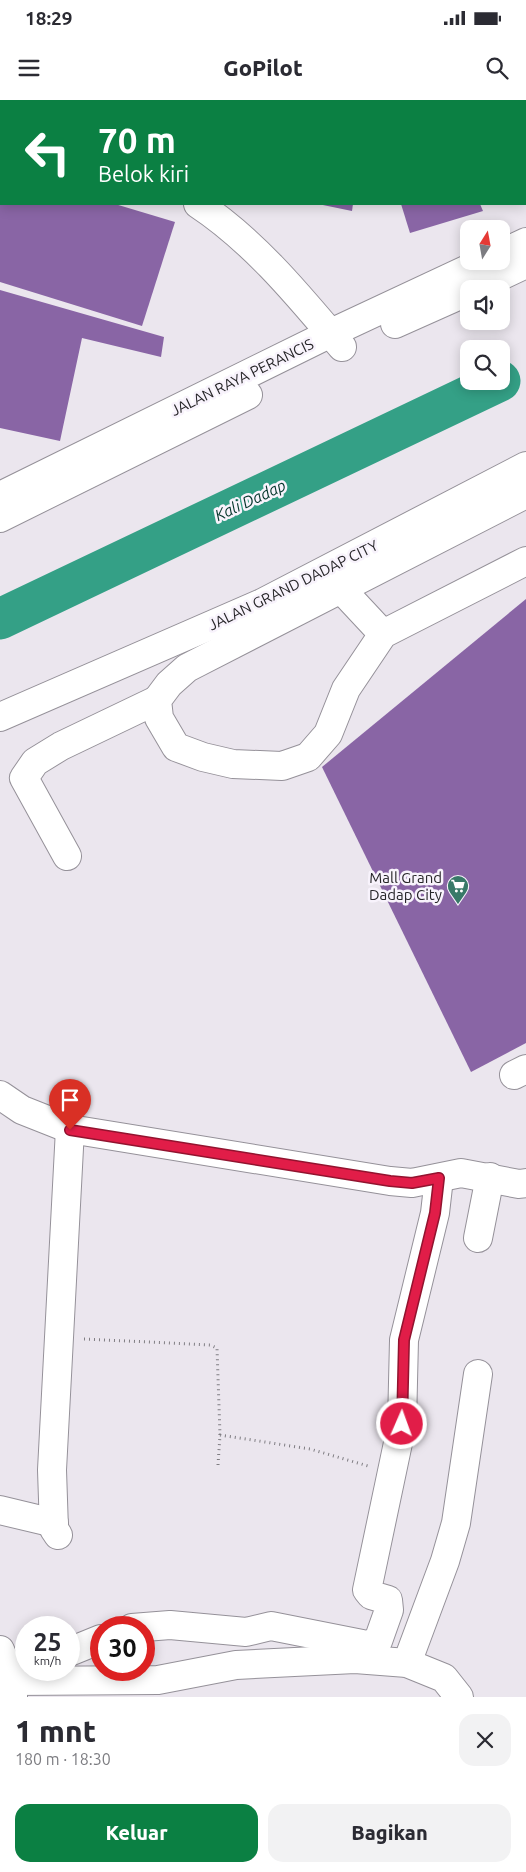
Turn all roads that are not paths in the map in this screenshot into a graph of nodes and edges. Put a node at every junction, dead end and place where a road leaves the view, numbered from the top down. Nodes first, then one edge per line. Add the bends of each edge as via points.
1 (200, 205) edge
2 (526, 242) edge
3 (510, 250) edge
4 (526, 264) edge
5 (469, 270) edge
6 (492, 280) edge
7 (460, 293) edge
8 (337, 341) junction
9 (526, 466) edge
10 (526, 494) edge
11 (0, 496) edge
12 (0, 518) edge
13 (526, 561) edge
14 (341, 590) junction
15 (383, 634) junction
16 (157, 700) junction
17 (0, 717) edge
18 (67, 856) dead end
19 (0, 1096) edge
20 (70, 1130) junction
21 (490, 1177) junction
22 (439, 1178) junction
23 (526, 1183) edge
24 (478, 1238) dead end
25 (478, 1374) dead end
26 (0, 1510) edge
27 (155, 1626) edge
28 (407, 1663) junction
29 (12, 1674) edge
30 (458, 1697) edge

1 - 8 street via 218,217 296,292
2 - 3 street
4 - 6 street
5 - 8 street, JALAN RAYA PERANCIS
7 - 8 street, JALAN RAYA PERANCIS
8 - 11 street, JALAN RAYA PERANCIS
8 - 12 street, JALAN RAYA PERANCIS
9 - 17 street, JALAN GRAND DADAP CITY via 262,604
10 - 14 street
13 - 15 street
14 - 15 street
14 - 16 street via 187,668
15 - 16 street via 346,689 328,734 308,757 282,766 233,764 176,747 159,718
16 - 18 street via 61,746 35,762 24,778
19 - 20 street via 22,1110
20 - 22 street via 384,1180 412,1183
20 - 26 street via 52,1470 56,1529
21 - 22 street via 461,1172
21 - 23 street
21 - 24 street
22 - 27 street via 435,1213 404,1340 402,1424 367,1590 371,1596 388,1600 389,1610 378,1641 367,1645 271,1626 246,1632
25 - 28 street via 456,1523 446,1561
28 - 29 street via 355,1660 236,1666 158,1680
28 - 30 street via 444,1678

